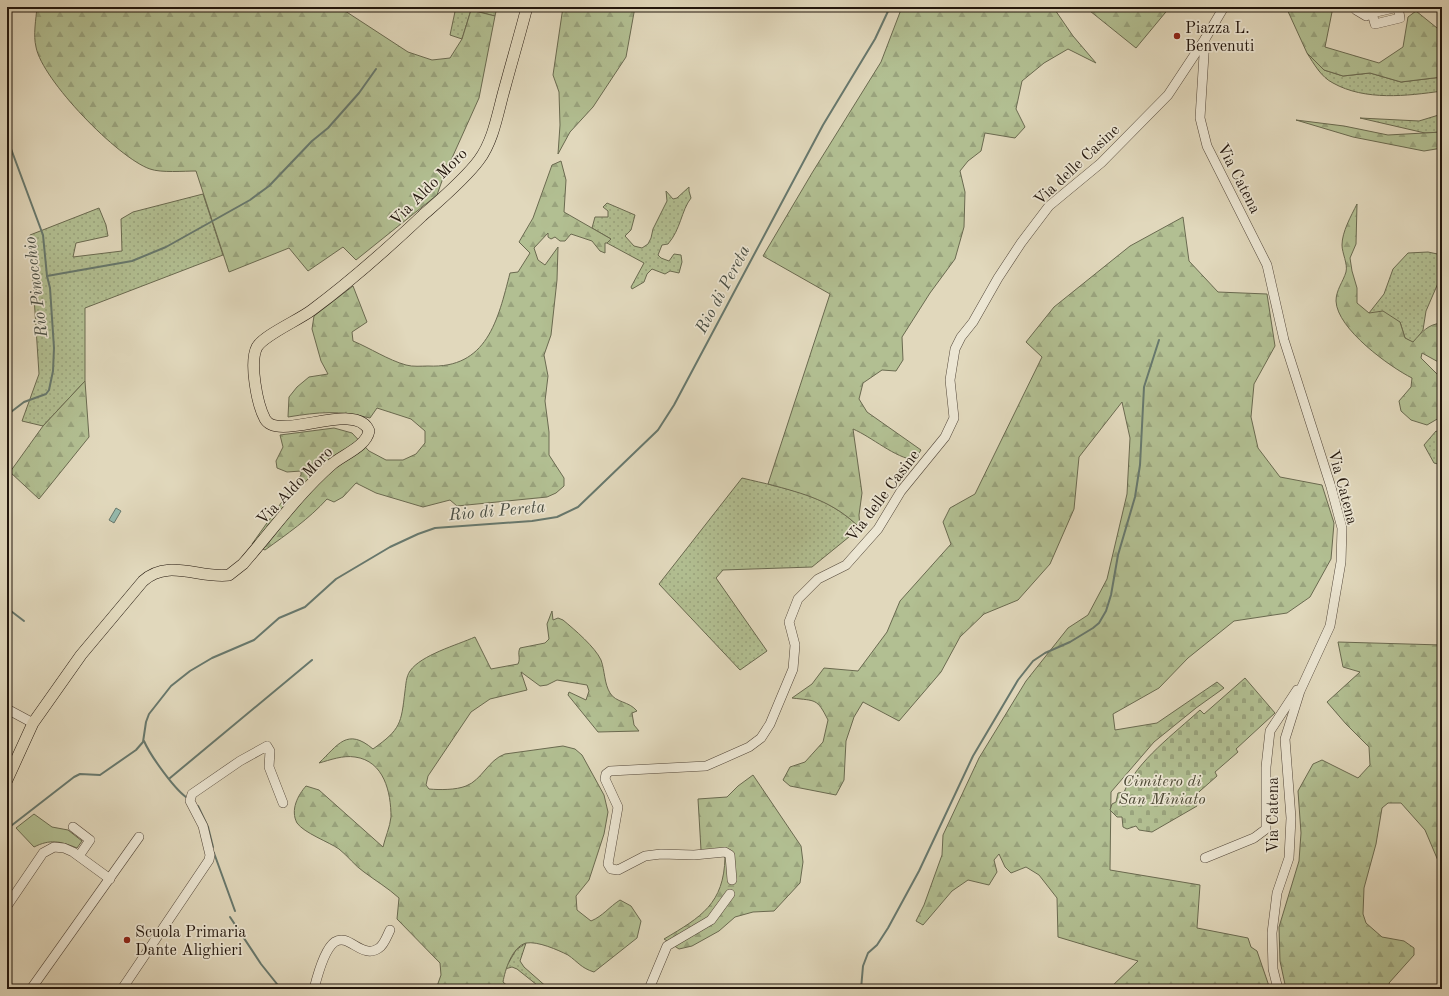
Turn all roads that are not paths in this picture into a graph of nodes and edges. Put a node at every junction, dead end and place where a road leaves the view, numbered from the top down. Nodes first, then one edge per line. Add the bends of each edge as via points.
1 (527, 7) edge
2 (1224, 7) edge
3 (1355, 7) edge
4 (1398, 7) edge
5 (1206, 39) junction
6 (1306, 676) junction
7 (7, 709) edge
8 (34, 723) junction
9 (7, 780) edge
10 (283, 803) dead end
11 (73, 827) dead end
12 (139, 837) dead end
13 (79, 856) junction
14 (1205, 858) dead end
15 (110, 879) junction
16 (732, 880) dead end
17 (730, 894) dead end
18 (7, 906) edge
19 (390, 930) dead end
20 (31, 989) edge
21 (122, 989) edge
22 (314, 989) edge
23 (649, 989) edge
24 (1278, 989) edge

1 - 8 main road, Via Aldo Moro via 494,128 479,160 438,202 368,266 311,311 260,342 254,355 253,367 258,393 267,422 279,426 339,419 356,420 365,424 369,431 368,435 359,445 330,465 243,564 229,576 169,569 147,577 81,655
2 - 5 street, Via Catena
3 - 4 street via 1366,16 1372,13 1375,24 1400,18
5 - 6 street, Via Catena via 1200,118 1207,146 1267,265 1284,340 1342,528 1342,562 1330,626
5 - 16 street, Via delle Casine via 1168,95 1101,163 1049,206 998,278 955,349 950,380 954,418 945,437 901,491 878,529 846,565 818,579 798,599 789,622 795,645 793,670 770,724 760,738 749,747 706,766 610,771 606,774 605,779 618,807 608,864 611,869 618,870 645,856 694,856 725,852 730,855
6 - 14 street via 1270,731 1266,767 1266,830 1254,838
6 - 24 street, Via Catena via 1285,739 1290,818 1289,858 1277,893 1272,933 1273,969
7 - 8 street
8 - 9 main road, Via Aldo Moro
10 - 21 street via 269,767 270,751 267,746 192,794 190,800 203,826 209,860
11 - 13 street via 90,840
12 - 15 street
13 - 15 street
13 - 18 street via 64,848 54,847 46,850
15 - 20 street
17 - 23 street via 712,920 667,946
19 - 22 street via 381,947 375,951 360,949 347,940 339,939 333,942 319,969

